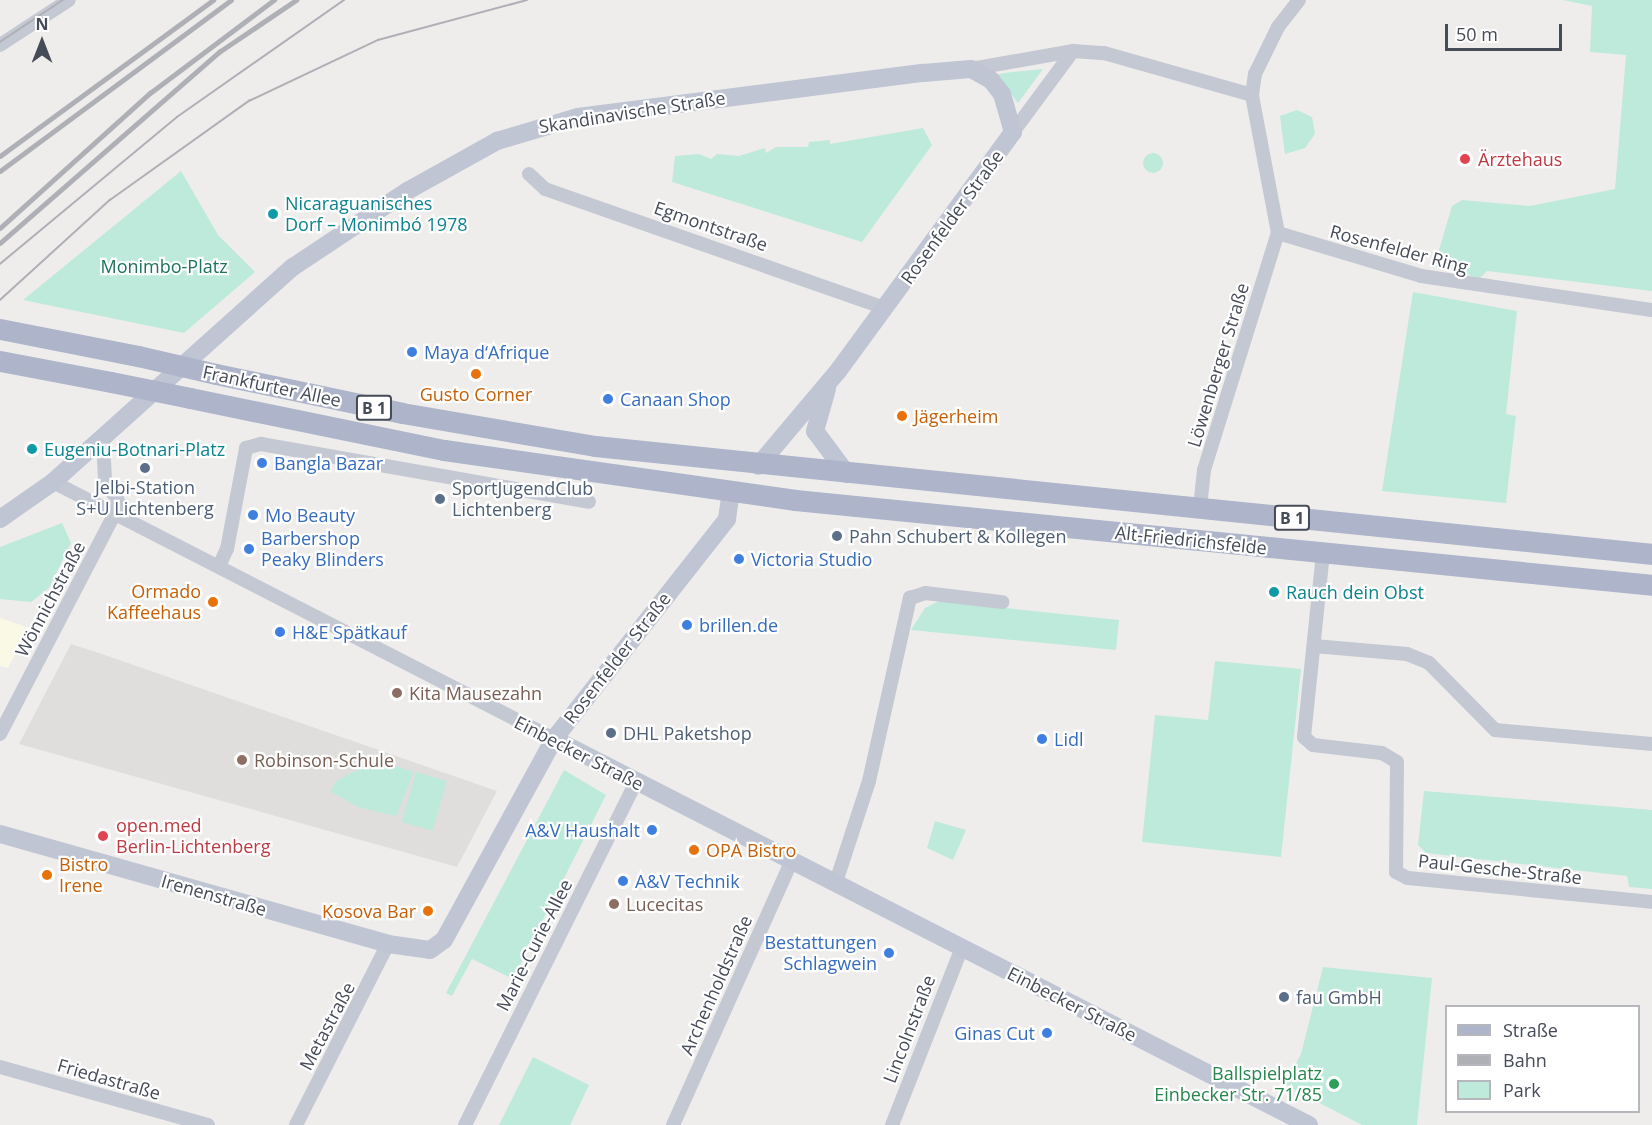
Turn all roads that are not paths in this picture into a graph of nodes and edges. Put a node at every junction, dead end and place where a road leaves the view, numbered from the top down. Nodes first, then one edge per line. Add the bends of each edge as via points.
1 (69, 0) edge
2 (1299, 0) edge
3 (0, 45) edge
4 (1073, 51) junction
5 (971, 69) junction
6 (1252, 95) junction
7 (1013, 132) junction
8 (529, 174) dead end
9 (1278, 233) junction
10 (885, 308) junction
11 (1652, 310) edge
12 (0, 329) edge
13 (0, 361) edge
14 (830, 382) junction
15 (103, 438) junction
16 (758, 466) junction
17 (847, 474) junction
18 (53, 482) junction
19 (731, 492) junction
20 (589, 502) dead end
21 (1200, 508) junction
22 (115, 513) junction
23 (0, 519) edge
24 (132, 522) junction
25 (1323, 553) junction
26 (1652, 554) edge
27 (219, 566) junction
28 (1652, 585) edge
29 (1002, 602) dead end
30 (1314, 646) junction
31 (0, 734) edge
32 (554, 739) junction
33 (1652, 744) edge
34 (636, 782) junction
35 (0, 834) edge
36 (792, 860) junction
37 (836, 882) junction
38 (1652, 902) edge
39 (388, 944) junction
40 (962, 946) junction
41 (430, 950) joint
42 (0, 1067) edge
43 (208, 1125) edge
44 (296, 1125) edge
45 (465, 1125) edge
46 (673, 1125) edge
47 (892, 1125) edge
48 (1309, 1125) edge

1 - 3 street
2 - 6 street via 1278,27 1255,74
4 - 5 street, Skandinavische Straße
4 - 6 street via 1104,53
4 - 7 street, Rosenfelder Straße
5 - 7 street via 1002,94
5 - 15 street, Skandinavische Straße via 587,116 497,141 408,190 292,267
6 - 9 street
7 - 10 street, Rosenfelder Straße
8 - 10 street, Egmontstraße via 545,189
9 - 11 street, Rosenfelder Ring via 1421,276
9 - 21 street, Löwenberger Straße via 1203,470
10 - 14 street, Rosenfelder Straße
12 - 16 main road, Frankfurter Allee / B 1, bridge via 478,427
13 - 19 main road, Frankfurter Allee / B 1, bridge via 444,450
14 - 16 street, Rosenfelder Straße
14 - 17 street, Rosenfelder Straße via 815,431
15 - 18 street, Skandinavische Straße
15 - 24 street, Einbecker Straße via 105,481
16 - 17 main road, Alt-Friedrichsfelde / B 1
17 - 21 main road, Alt-Friedrichsfelde / B 1
18 - 22 street, Einbecker Straße
18 - 23 street, Skandinavische Straße
19 - 25 main road, Alt-Friedrichsfelde / B 1
19 - 32 street, Rosenfelder Straße via 727,519
20 - 27 street via 261,444 246,448 227,549
21 - 26 main road, Alt-Friedrichsfelde / B 1
22 - 24 street, Einbecker Straße
22 - 31 street, Wönnichstraße
24 - 27 street, Einbecker Straße
25 - 28 main road, Alt-Friedrichsfelde / B 1
25 - 30 street, Paul-Gesche-Straße
27 - 32 street, Einbecker Straße
29 - 37 street via 925,593 910,598 869,781
30 - 33 street via 1407,654 1429,663 1495,730
30 - 38 street, Paul-Gesche-Straße via 1304,737 1313,745 1382,753 1397,762 1396,872 1408,878
32 - 34 street, Einbecker Straße
32 - 41 street, Rosenfelder Straße via 444,940
34 - 36 street, Einbecker Straße
34 - 45 street, Marie-Curie-Allee
35 - 39 street, Irenenstraße
36 - 37 street, Einbecker Straße
36 - 46 street, Archenholdstraße
37 - 40 street, Einbecker Straße
39 - 41 street, Irenenstraße
39 - 44 street, Metastraße
40 - 47 street, Lincolnstraße
40 - 48 street, Einbecker Straße
42 - 43 street, Friedastraße

